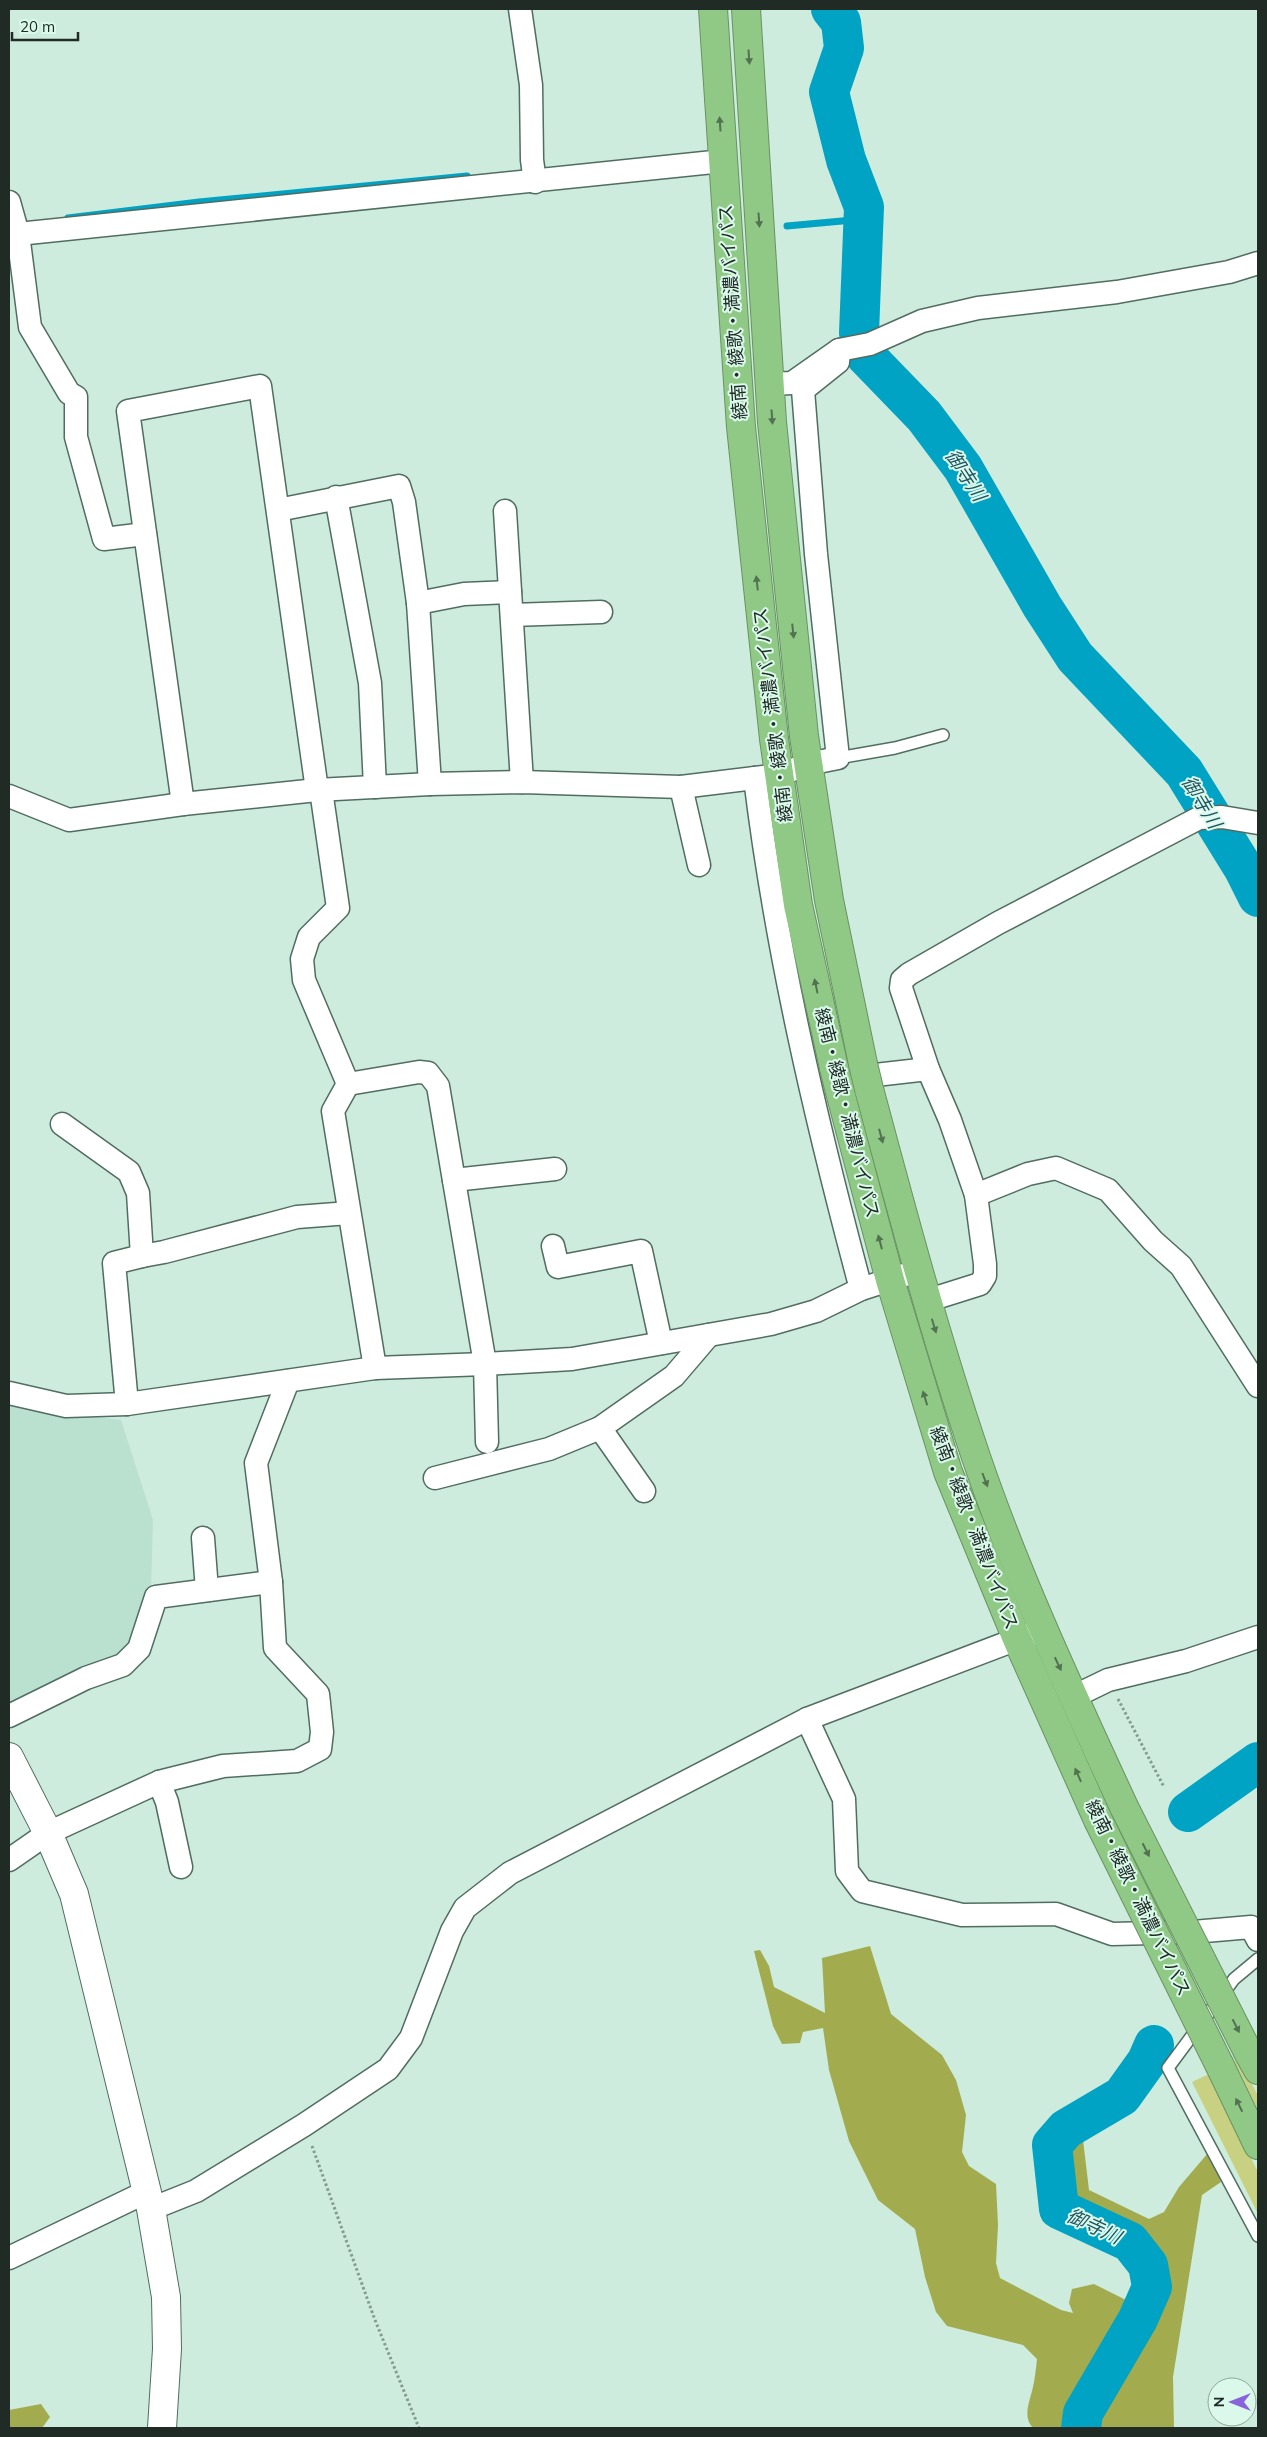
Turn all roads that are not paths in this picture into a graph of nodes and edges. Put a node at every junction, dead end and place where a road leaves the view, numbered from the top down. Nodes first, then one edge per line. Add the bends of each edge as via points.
1 (520, 9) edge
2 (713, 9) edge
3 (746, 9) edge
4 (723, 161) junction
5 (534, 174) junction
6 (9, 202) edge
7 (18, 234) junction
8 (1258, 263) edge
9 (854, 347) junction
10 (769, 384) junction
11 (336, 497) junction
12 (278, 510) junction
13 (505, 511) dead end
14 (145, 534) junction
15 (510, 592) junction
16 (418, 603) junction
17 (602, 612) dead end
18 (512, 615) junction
19 (943, 735) dead end
20 (838, 758) junction
21 (808, 764) junction
22 (767, 776) junction
23 (522, 782) junction
24 (430, 784) junction
25 (375, 787) junction
26 (681, 787) junction
27 (319, 790) junction
28 (9, 796) edge
29 (183, 804) junction
30 (1258, 823) edge
31 (699, 865) dead end
32 (928, 1069) junction
33 (808, 1082) junction
34 (348, 1084) junction
35 (62, 1124) dead end
36 (555, 1169) dead end
37 (454, 1180) junction
38 (976, 1195) junction
39 (349, 1213) junction
40 (553, 1246) dead end
41 (142, 1256) junction
42 (917, 1271) junction
43 (890, 1280) junction
44 (861, 1289) junction
45 (926, 1301) junction
46 (709, 1335) junction
47 (661, 1343) junction
48 (485, 1364) junction
49 (375, 1368) junction
50 (288, 1381) junction
51 (1258, 1386) edge
52 (9, 1393) edge
53 (127, 1404) junction
54 (600, 1428) junction
55 (487, 1442) dead end
56 (435, 1478) dead end
57 (644, 1491) dead end
58 (203, 1538) dead end
59 (271, 1582) junction
60 (207, 1590) junction
61 (1042, 1629) junction
62 (1258, 1637) edge
63 (1016, 1639) junction
64 (1073, 1696) junction
65 (9, 1716) edge
66 (807, 1719) junction
67 (9, 1757) edge
68 (159, 1782) junction
69 (48, 1833) junction
70 (9, 1860) edge
71 (180, 1867) dead end
72 (1258, 1940) edge
73 (1258, 1959) edge
74 (1253, 2061) edge
75 (1258, 2145) edge
76 (148, 2200) junction
77 (1258, 2236) edge
78 (9, 2258) edge
79 (162, 2428) edge

1 - 5 street via 531,85
4 -> 2 highway, 綾南・綾歌・満濃バイパス
3 -> 10 highway, 綾南・綾歌・満濃バイパス
4 - 5 street
22 -> 4 highway, 綾南・綾歌・満濃バイパス
5 - 7 street
6 - 7 street
7 - 14 street via 30,327 69,393 76,397 76,437 104,539
8 - 9 street via 1229,272 1118,292 978,308 922,321
9 - 10 street via 792,383
9 - 20 street via 803,390 816,554
10 -> 21 highway, 綾南・綾歌・満濃バイパス
11 - 12 street
11 - 16 street via 399,486
11 - 25 street via 370,683
12 - 14 street via 260,386 128,411
12 - 27 street
13 - 15 street
14 - 29 street
15 - 16 street via 464,594
15 - 18 street
16 - 24 street
17 - 18 street
18 - 23 street
19 - 20 lane
20 - 21 street
21 - 22 street
21 -> 42 highway, 綾南・綾歌・満濃バイパス via 828,900 866,1076
22 - 26 street
22 - 33 street via 779,934
43 -> 22 highway, 綾南・綾歌・満濃バイパス via 837,1080
23 - 24 street
23 - 26 street
24 - 25 street
25 - 27 street
26 - 31 street
27 - 29 street
27 - 34 street via 338,908 309,937 302,959 304,980
28 - 29 street via 69,820
30 - 32 street via 1222,817 1199,818 998,923 909,974 897,974
32 - 33 street
32 - 38 street
33 - 44 street
34 - 37 street via 419,1072 434,1078
34 - 39 street via 333,1111
35 - 41 street via 129,1172 138,1193
36 - 37 street
37 - 48 street
38 - 45 street via 985,1276 980,1284
38 - 51 street via 1028,1174 1056,1168 1108,1190 1153,1241 1181,1266
39 - 41 street via 297,1217
39 - 49 street
40 - 47 street via 558,1267 641,1251
41 - 53 street via 114,1263
42 - 43 street
42 - 45 highway, 綾南・綾歌・満濃バイパス
43 - 44 street
63 -> 43 highway, 綾南・綾歌・満濃バイパス via 948,1472
44 - 46 street via 816,1311 771,1324
45 -> 61 highway, 綾南・綾歌・満濃バイパス via 977,1458
46 - 47 street
46 - 54 street via 674,1376
47 - 48 street via 572,1359
48 - 49 street
48 - 55 street
49 - 50 street
50 - 53 street
50 - 59 street via 256,1463
52 - 53 street via 66,1406
54 - 56 street via 549,1449
54 - 57 street
58 - 60 street
59 - 60 street
59 - 68 street via 275,1648 318,1694 322,1732 320,1749 297,1761 222,1766
60 - 65 street via 156,1597 139,1648 124,1665 86,1678
61 - 63 street
61 -> 64 highway, 綾南・綾歌・満濃バイパス
62 - 64 street via 1186,1661 1108,1680
63 - 66 street
75 -> 63 highway, 綾南・綾歌・満濃バイパス, bridge via 1098,1820
64 -> 74 highway, 綾南・綾歌・満濃バイパス, bridge via 1124,1807
66 - 72 street via 844,1799 847,1870 862,1892 962,1916 1056,1914 1112,1934 1251,1927
66 - 76 street via 510,1873 465,1908 452,1931 411,2038 388,2069 196,2191
67 - 69 street
68 - 69 street
68 - 71 street via 167,1802
69 - 70 street
69 - 76 street via 74,1894
73 - 77 lane via 1234,1979 1168,2068
76 - 78 street via 30,2246
76 - 79 street via 166,2297 167,2349

